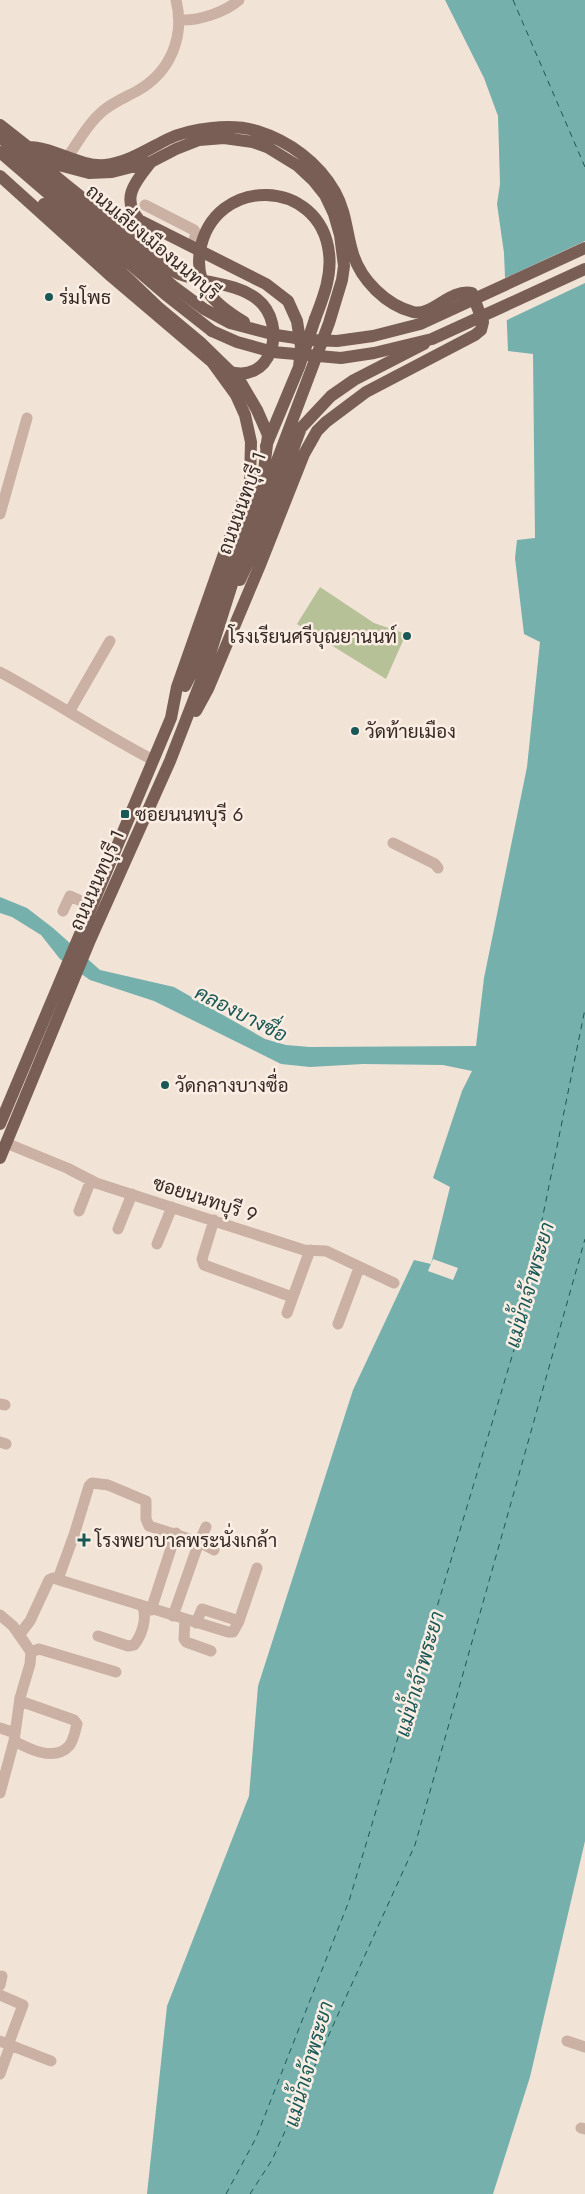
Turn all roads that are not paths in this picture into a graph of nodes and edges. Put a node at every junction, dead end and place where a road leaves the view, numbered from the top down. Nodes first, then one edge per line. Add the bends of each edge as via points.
1 (176, 0) edge
2 (239, 0) edge
3 (180, 20) junction
4 (0, 125) edge
5 (0, 137) edge
6 (28, 147) junction
7 (0, 152) edge
8 (66, 158) junction
9 (40, 160) junction
10 (151, 162) junction
11 (0, 166) edge
12 (0, 176) edge
13 (145, 205) dead end
14 (192, 247) junction
15 (585, 248) edge
16 (113, 264) junction
17 (585, 269) edge
18 (257, 330) junction
19 (212, 331) junction
20 (432, 340) junction
21 (212, 362) junction
22 (299, 367) junction
23 (27, 418) dead end
24 (250, 480) junction
25 (0, 514) edge
26 (228, 602) junction
27 (110, 641) dead end
28 (0, 672) edge
29 (69, 712) junction
30 (171, 718) junction
31 (153, 760) junction
32 (170, 761) junction
33 (393, 843) dead end
34 (438, 868) dead end
35 (92, 906) junction
36 (63, 911) dead end
37 (85, 938) junction
38 (66, 983) junction
39 (1, 1121) edge
40 (6, 1144) junction
41 (0, 1158) edge
42 (90, 1180) junction
43 (132, 1194) junction
44 (172, 1207) junction
45 (79, 1211) dead end
46 (214, 1220) junction
47 (118, 1228) dead end
48 (157, 1244) dead end
49 (310, 1250) junction
50 (359, 1268) junction
51 (394, 1283) dead end
52 (292, 1297) junction
53 (287, 1313) dead end
54 (338, 1324) dead end
55 (206, 1527) dead end
56 (176, 1533) junction
57 (199, 1542) junction
58 (214, 1550) dead end
59 (257, 1568) dead end
60 (58, 1579) junction
61 (147, 1608) junction
62 (0, 1615) edge
63 (233, 1619) dead end
64 (185, 1620) junction
65 (19, 1635) junction
66 (98, 1636) dead end
67 (211, 1651) dead end
68 (31, 1652) junction
69 (116, 1672) dead end
70 (20, 1700) junction
71 (0, 1728) edge
72 (15, 1737) junction
73 (0, 1793) edge
74 (0, 1995) edge
75 (567, 2042) dead end
76 (6, 2044) edge
77 (585, 2047) edge
78 (51, 2061) dead end
79 (0, 2074) edge

1 - 3 street
2 - 3 street via 191,21
3 - 8 street via 174,49 163,68 143,87 105,109
4 - 6 main road
5 - 18 main road, ถนนเลี่ยงเมืองนนทบุรี, bridge via 188,298 216,317
6 - 8 main road via 38,147
6 - 9 main road
7 - 19 main road, ถนนเลี่ยงเมืองนนทบุรี
8 - 32 main road via 105,165 142,154 169,138 198,130 225,127 255,130 288,143 321,171 347,220 352,253 359,268 382,296 409,311 421,313 459,293 472,293 483,322 475,335 366,392 317,431 304,454 208,689
9 - 10 main road, ถนนนนทบุรี 1 via 100,174
9 - 21 main road via 166,268 202,282 238,288 258,300 270,320 273,341 270,355 261,367 238,375
10 - 14 main road via 129,198 133,213 139,220
10 - 26 main road, ถนนนนทบุรี 1 via 199,140 224,138 267,147 282,154 313,180 328,202 340,235 344,266 329,324 240,559
11 - 16 main road
12 - 21 main road, ถนนนนทบุรี 1
13 - 14 street via 194,230 196,236
14 - 22 main road via 266,284 288,302 297,321 301,346
15 - 18 main road, ถนนเลี่ยงเมืองนนทบุรี, bridge via 420,324 373,336 337,341 309,340
16 - 19 main road, bridge via 159,303 182,318
16 - 30 main road, bridge via 240,381 268,435 264,471 194,668
17 - 20 main road, bridge
18 - 22 main road, bridge via 216,304 203,285 198,264 201,245 214,218 223,208 254,195 272,194 298,203 313,213 324,231 329,252 328,282
19 - 20 main road, bridge via 273,352 341,358
20 - 26 main road via 354,380 331,396 302,428 249,563
21 - 24 main road, ถนนนนทบุรี 1 via 236,395 245,416 251,442
22 - 24 main road
23 - 25 street
24 - 30 main road, ถนนนนทบุรี 1 via 177,687
26 - 32 main road, ถนนนนทบุรี 1
27 - 29 street
28 - 29 street
29 - 31 street
30 - 31 main road, ถนนนนทบุรี 1
31 - 35 main road, ถนนนนทบุรี 1
32 - 37 main road, ถนนนนทบุรี 1
33 - 34 street
35 - 36 street via 70,896
35 - 37 main road, ถนนนนทบุรี 1
37 - 38 main road, ถนนนนทบุรี 1
38 - 39 main road, ถนนนนทบุรี 1
38 - 40 main road, ถนนนนทบุรี 1
40 - 41 main road, ถนนนนทบุรี 1
40 - 42 street, ซอยนนทบุรี 9
42 - 43 street, ซอยนนทบุรี 9
42 - 45 street
43 - 44 street, ซอยนนทบุรี 9
43 - 47 street
44 - 46 street, ซอยนนทบุรี 9
44 - 48 street
46 - 49 street, ซอยนนทบุรี 9
46 - 52 street via 202,1259 204,1265
49 - 50 street, ซอยนนทบุรี 9 via 326,1251
49 - 52 street
50 - 51 street, ซอยนนทบุรี 9
50 - 54 street
52 - 53 street
55 - 57 street
56 - 57 street
56 - 60 street via 149,1526 146,1501 108,1485 92,1483
56 - 61 street
57 - 58 street
57 - 64 street
59 - 64 street via 233,1632
60 - 61 street
60 - 65 street via 49,1580 30,1621
61 - 64 street
61 - 66 street via 134,1645
62 - 65 street
63 - 64 street via 202,1609
64 - 67 street via 186,1642
65 - 68 street
68 - 69 street via 38,1649
68 - 70 street
70 - 72 street
70 - 72 street via 74,1720 77,1724 69,1746 59,1753 28,1749
71 - 72 street
72 - 73 street
74 - 76 street via 26,2000
75 - 77 street
76 - 78 street
76 - 79 street

